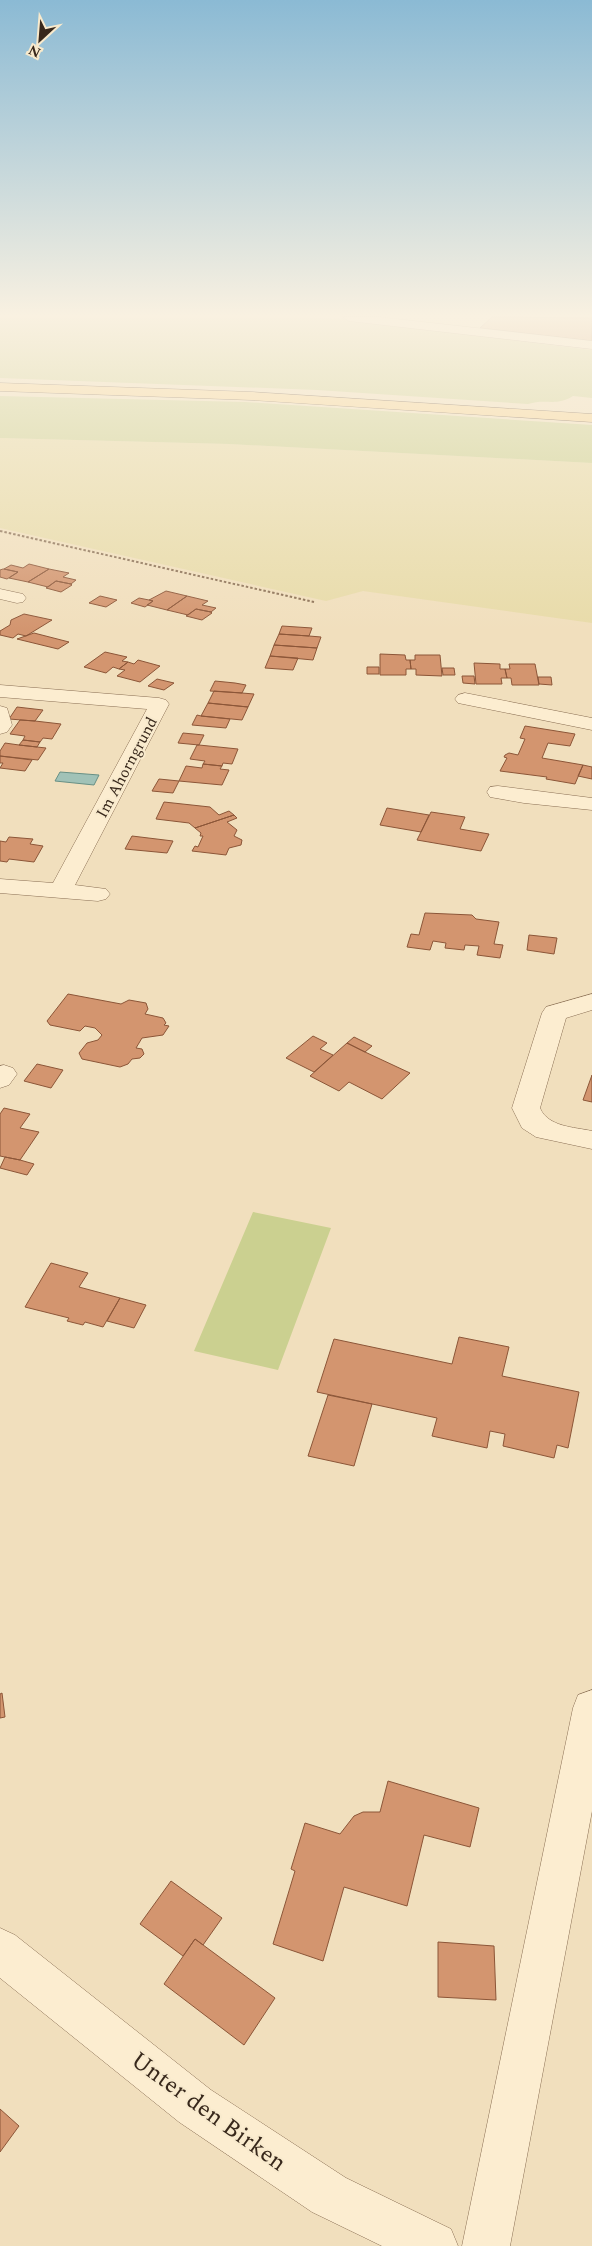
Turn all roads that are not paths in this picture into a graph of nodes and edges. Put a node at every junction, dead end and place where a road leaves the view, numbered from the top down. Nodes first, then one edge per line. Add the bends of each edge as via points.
1 (6, 692) edge
2 (465, 699) dead end
3 (0, 711) edge
4 (592, 724) edge
5 (0, 728) edge
6 (498, 792) dead end
7 (592, 804) edge
8 (0, 886) edge
9 (60, 891) junction
10 (98, 894) dead end
11 (591, 997) edge
12 (592, 1140) edge
13 (592, 1708) edge
14 (0, 1950) edge
15 (434, 2246) edge
16 (486, 2246) edge

1 - 3 street
1 - 9 street, Im Ahorngrund via 159,704
2 - 4 street
3 - 5 street
6 - 7 street
8 - 9 street
9 - 10 street
11 - 12 street via 555,1013 526,1108 532,1122 546,1130
13 - 16 street
14 - 15 street, Unter den Birken via 195,2106 328,2195

